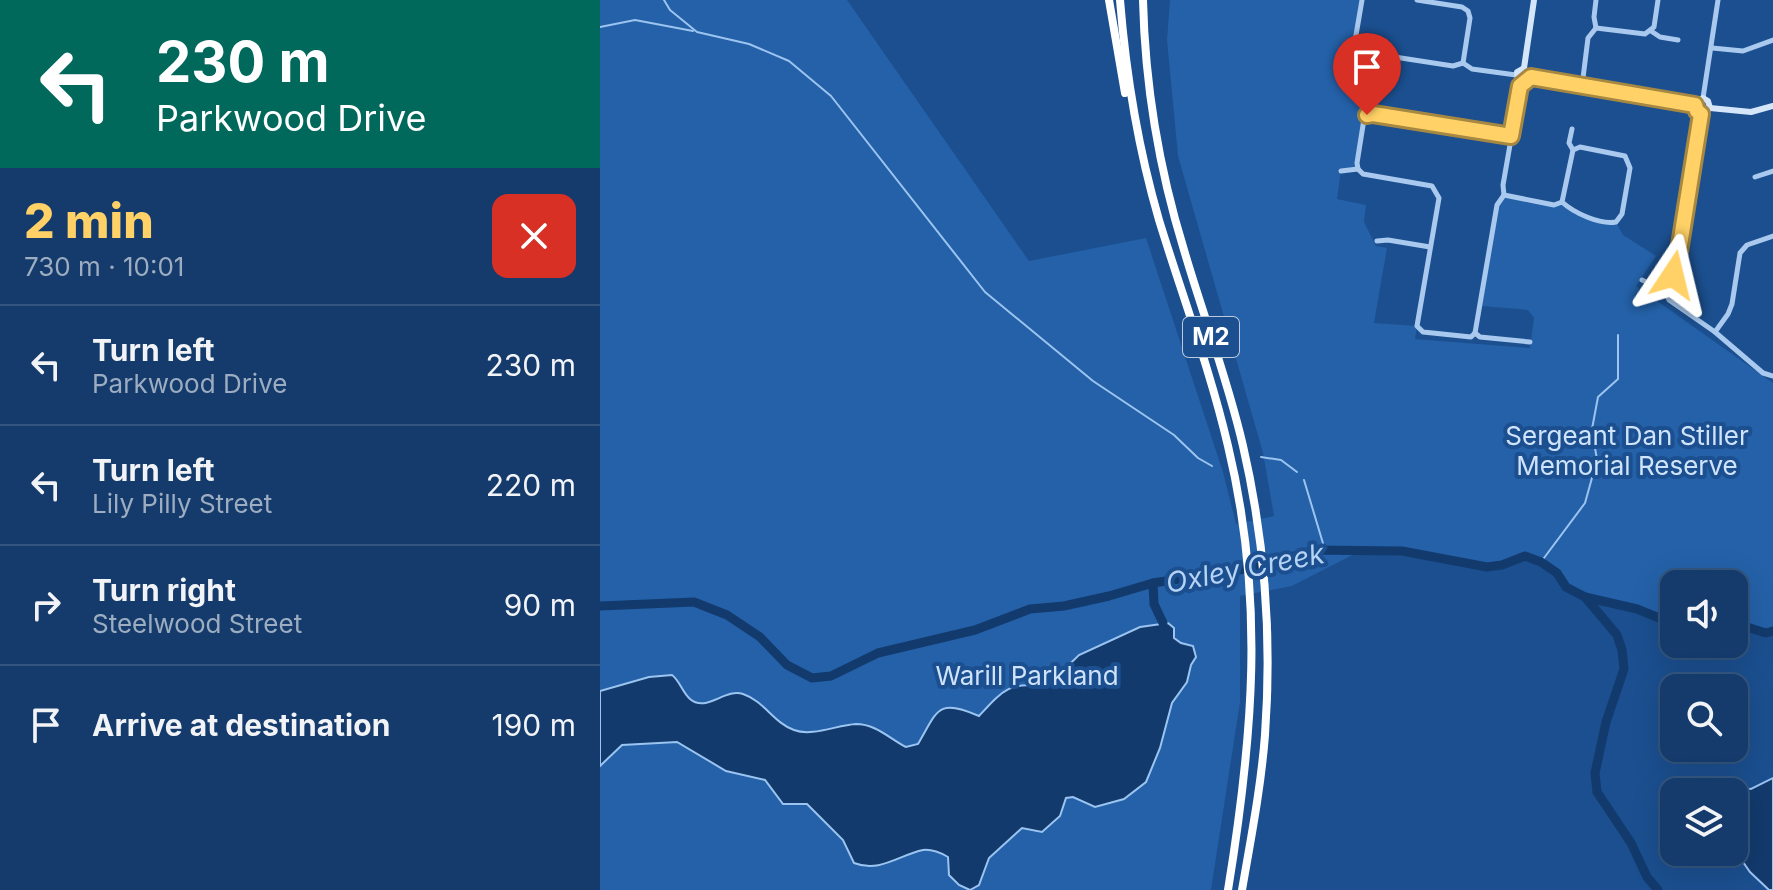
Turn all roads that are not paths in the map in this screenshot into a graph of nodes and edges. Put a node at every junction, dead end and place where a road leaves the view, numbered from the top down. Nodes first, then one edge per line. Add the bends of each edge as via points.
1 (1109, 0) edge
2 (1120, 0) edge
3 (1145, 0) edge
4 (1362, 0) edge
5 (1417, 0) edge
6 (1534, 0) edge
7 (1596, 0) edge
8 (1658, 0) edge
9 (1718, 0) edge
10 (1596, 28) junction
11 (1651, 31) junction
12 (1678, 40) dead end
13 (1773, 40) edge
14 (1712, 48) junction
15 (1463, 63) junction
16 (1524, 68) junction
17 (1516, 75) junction
18 (1531, 77) junction
19 (1521, 82) junction
20 (1582, 86) junction
21 (1703, 98) junction
22 (1695, 105) junction
23 (1773, 106) edge
24 (1133, 108) junction
25 (1710, 108) junction
26 (1701, 114) junction
27 (1572, 129) dead end
28 (1511, 136) junction
29 (1573, 150) junction
30 (1358, 169) junction
31 (1341, 171) dead end
32 (1773, 171) edge
33 (1755, 177) dead end
34 (1504, 195) junction
35 (1562, 202) junction
36 (1773, 236) edge
37 (1377, 241) dead end
38 (1430, 247) junction
39 (1642, 280) dead end
40 (1664, 290) junction
41 (1715, 332) junction
42 (1475, 333) junction
43 (1530, 342) dead end
44 (1773, 376) edge
45 (1228, 890) edge
46 (1242, 890) edge

1 - 24 highway via 1124,87
2 - 24 highway, M2
3 - 46 highway, M2 via 1150,92 1166,184 1237,419 1266,593 1265,735
4 - 15 street via 1355,41 1362,52 1453,66
5 - 15 street via 1468,11
6 - 16 street
7 - 10 street
8 - 11 street
9 - 14 street
10 - 11 street
10 - 20 street via 1588,38
11 - 12 street
13 - 14 street via 1743,51
14 - 21 street
15 - 17 street
16 - 17 street
16 - 18 street
17 - 19 street
18 - 19 street
18 - 20 street
19 - 28 street
20 - 22 street
21 - 22 street
21 - 25 street
22 - 26 street
23 - 25 street via 1751,112
24 - 45 highway, M2 via 1156,209 1228,445 1243,520 1253,665 1249,741
25 - 26 street
26 - 40 street via 1677,264
27 - 29 street
28 - 30 street via 1373,114 1364,119
28 - 34 street
29 - 35 street
29 - 35 street via 1625,156 1630,168 1622,214 1607,224
30 - 31 street
30 - 38 street via 1432,186 1438,192
32 - 33 street
34 - 35 street
34 - 42 street via 1497,205
36 - 41 street via 1740,253 1732,304
37 - 38 street
38 - 42 street via 1417,326 1423,332 1471,337
39 - 40 street
40 - 41 street via 1669,300
41 - 44 street
42 - 43 street

